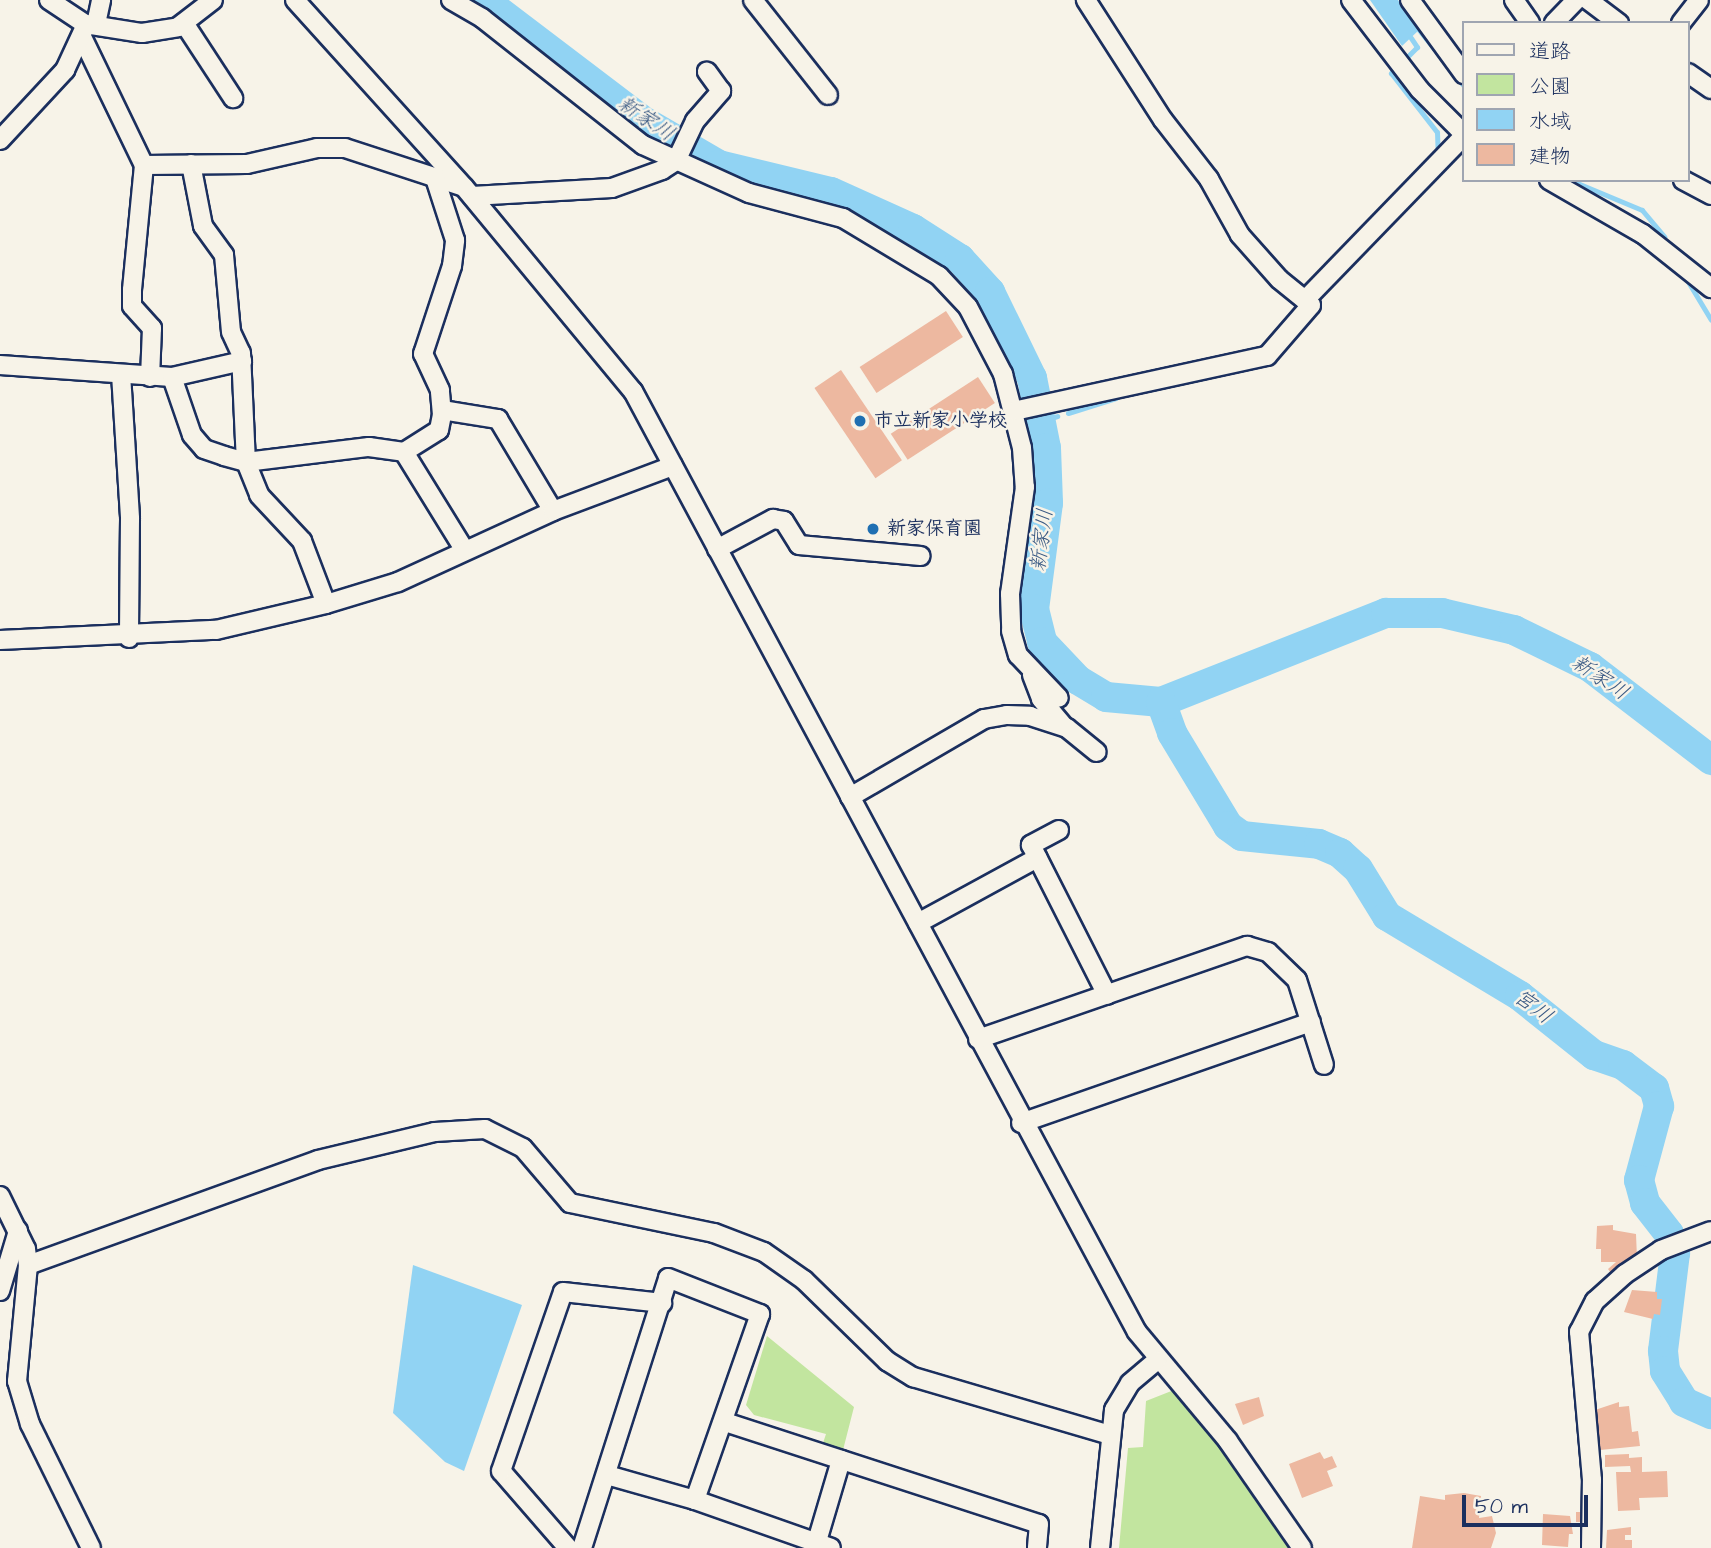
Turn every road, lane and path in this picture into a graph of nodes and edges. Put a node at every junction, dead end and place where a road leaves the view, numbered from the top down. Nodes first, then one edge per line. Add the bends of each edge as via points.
1 (49, 0) edge
2 (101, 0) edge
3 (213, 0) edge
4 (295, 0) edge
5 (451, 0) edge
6 (753, 0) edge
7 (1086, 0) edge
8 (1351, 0) edge
9 (1410, 0) edge
10 (1514, 0) edge
11 (1576, 0) edge
12 (1588, 0) edge
13 (1699, 0) edge
14 (1529, 21) edge
15 (1556, 21) edge
16 (1616, 21) edge
17 (1683, 21) edge
18 (184, 23) junction
19 (88, 29) junction
20 (1462, 71) edge
21 (707, 72) dead end
22 (1690, 74) edge
23 (1711, 89) edge
24 (828, 95) dead end
25 (233, 98) dead end
26 (1462, 128) edge
27 (0, 140) edge
28 (676, 161) junction
29 (191, 164) junction
30 (144, 165) junction
31 (435, 178) junction
32 (1552, 182) edge
33 (1687, 182) edge
34 (468, 192) junction
35 (1711, 195) edge
36 (1711, 288) edge
37 (1305, 300) junction
38 (242, 361) junction
39 (0, 365) edge
40 (121, 374) junction
41 (150, 377) junction
42 (172, 377) junction
43 (442, 410) junction
44 (1014, 411) junction
45 (404, 452) junction
46 (246, 462) junction
47 (673, 466) junction
48 (553, 511) junction
49 (464, 549) junction
50 (717, 549) junction
51 (921, 556) dead end
52 (326, 604) junction
53 (129, 638) junction
54 (0, 640) edge
55 (1031, 672) junction
56 (1059, 698) dead end
57 (1067, 728) junction
58 (1097, 752) dead end
59 (850, 797) junction
60 (1059, 830) dead end
61 (1037, 858) junction
62 (918, 923) junction
63 (1107, 995) junction
64 (1311, 1022) junction
65 (978, 1039) junction
66 (1325, 1065) dead end
67 (1021, 1123) junction
68 (0, 1196) edge
69 (18, 1231) junction
70 (1711, 1231) edge
71 (28, 1265) junction
72 (0, 1291) edge
73 (662, 1303) junction
74 (1157, 1360) junction
75 (725, 1422) junction
76 (1111, 1435) junction
77 (841, 1460) junction
78 (607, 1475) junction
79 (695, 1500) junction
80 (821, 1546) edge
81 (91, 1548) edge
82 (568, 1548) edge
83 (582, 1548) edge
84 (1038, 1548) edge
85 (1100, 1548) edge
86 (1302, 1548) edge
87 (1591, 1548) edge

1 - 19 street
2 - 19 street
3 - 18 street
4 - 34 street
5 - 28 street via 482,18 643,145
6 - 24 street
7 - 37 street via 1163,120 1209,179 1240,235
8 - 26 street via 1397,63
9 - 20 street
10 - 14 street
11 - 15 street
12 - 16 street
13 - 17 street
18 - 19 street via 142,33
18 - 25 street
19 - 27 street via 65,70
19 - 30 street
21 - 28 street via 721,91 695,121
22 - 23 street
26 - 37 street
28 - 34 street via 612,188
28 - 44 street via 749,193 843,218 939,276 968,307 990,344
29 - 30 street
29 - 31 street via 247,164 317,148 345,148
29 - 38 street via 203,226 224,255 231,332
30 - 41 street via 132,306 152,328
31 - 34 street
31 - 43 street via 455,240 449,277 423,354 440,390
32 - 36 street via 1643,234
33 - 35 street
34 - 47 street via 615,366
37 - 44 street via 1311,304 1267,356
38 - 42 street
38 - 46 street
39 - 40 street
40 - 41 street
40 - 53 street via 130,519
41 - 42 street
42 - 46 street via 183,416 204,449
43 - 45 street via 439,430
43 - 48 street via 498,419
44 - 55 street via 1025,487 1010,594 1011,631 1018,654
45 - 46 street via 369,447
45 - 49 street
46 - 52 street via 259,495 302,541
47 - 48 street
47 - 50 street
48 - 49 street
49 - 52 street via 398,582
50 - 51 street via 773,519 784,521 799,545
50 - 59 street
52 - 53 street via 216,630
53 - 54 street
55 - 56 street
55 - 57 street via 1041,698
57 - 58 street
57 - 59 street via 1030,716 984,719
59 - 62 street
60 - 61 street via 1031,845
61 - 62 street
61 - 63 street
62 - 65 street
63 - 64 street via 1247,946 1268,952 1297,980
63 - 65 street
64 - 66 street
64 - 67 street
65 - 67 street
67 - 74 street
68 - 69 street
69 - 71 street
69 - 72 street
70 - 87 street via 1661,1250 1595,1301 1579,1332 1592,1480
71 - 76 street via 329,1157 445,1130 485,1129 523,1148 570,1203 714,1233 764,1252 804,1280 887,1361 913,1377
71 - 81 street via 17,1381 30,1423
73 - 75 street via 668,1278 760,1314
73 - 78 street
73 - 82 street via 563,1292 501,1471
74 - 76 street via 1130,1383 1114,1410
74 - 86 street via 1220,1430
75 - 77 street
75 - 79 street
76 - 85 street
77 - 80 street
77 - 84 street via 1039,1524
78 - 79 street
78 - 83 street
79 - 80 street

